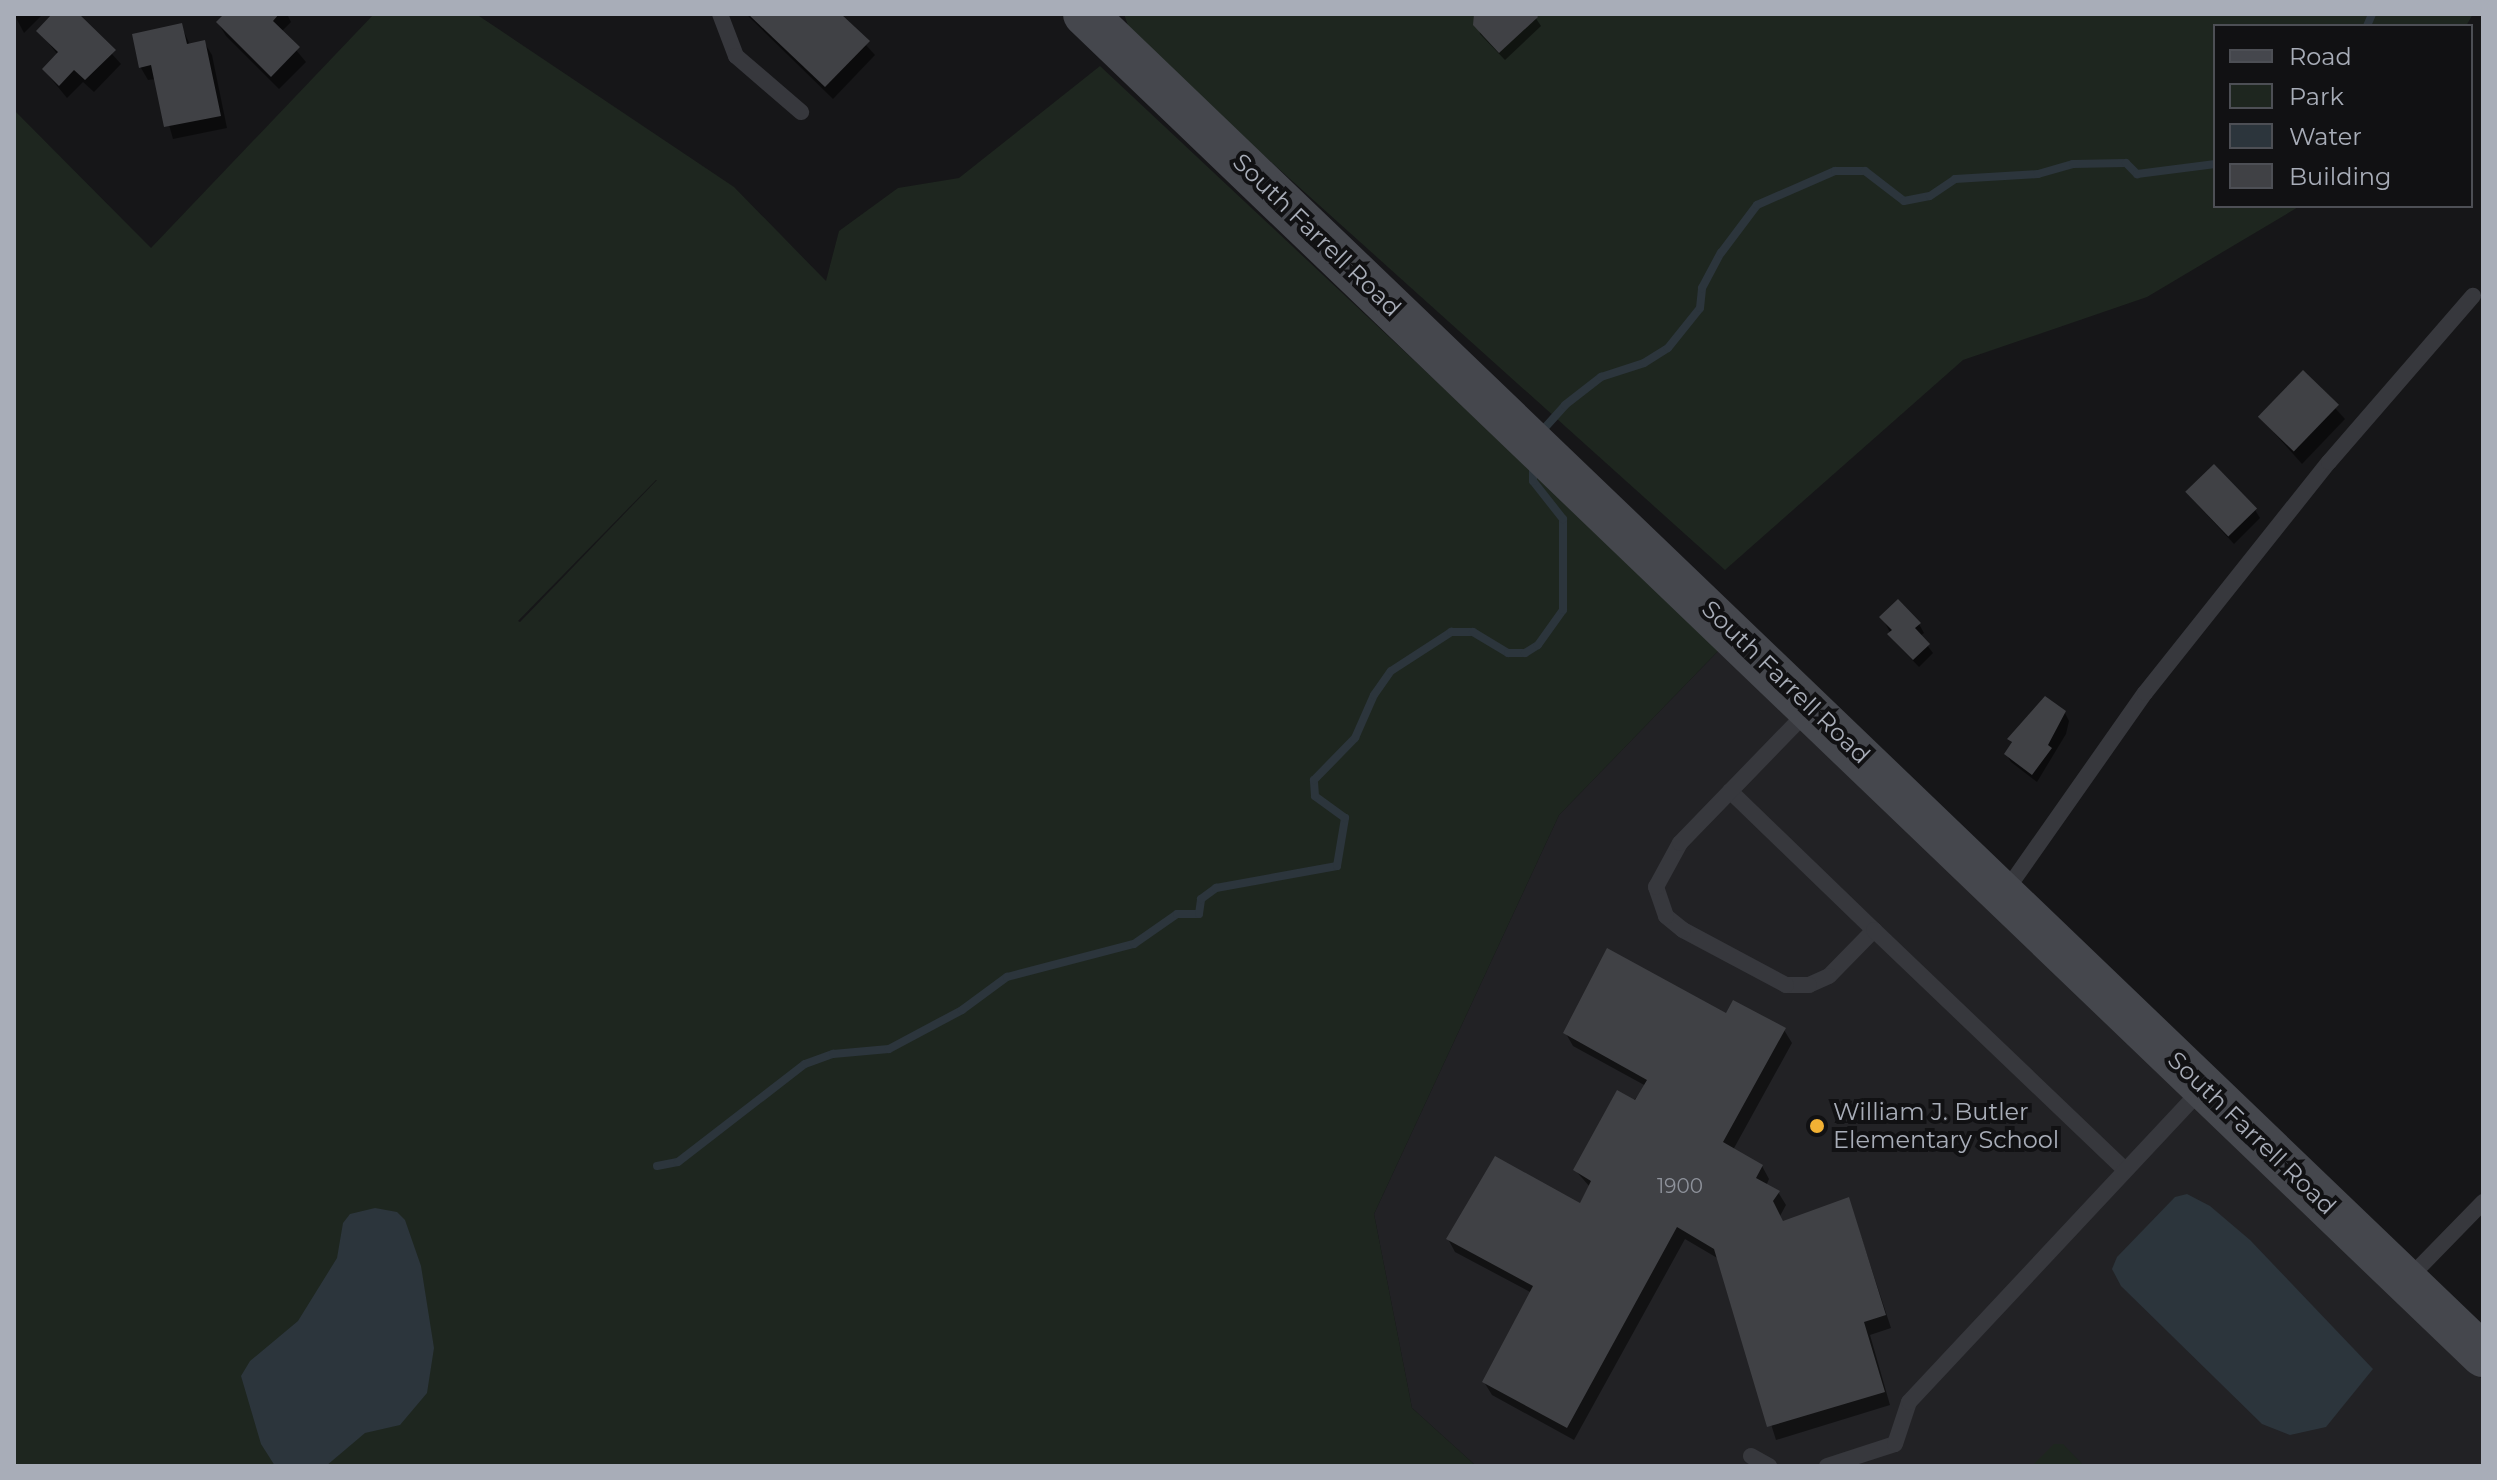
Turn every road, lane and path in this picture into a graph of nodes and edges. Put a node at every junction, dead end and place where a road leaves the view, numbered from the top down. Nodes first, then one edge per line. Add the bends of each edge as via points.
1 (720, 14) edge
2 (1085, 14) edge
3 (801, 112) dead end
4 (2473, 296) dead end
5 (1811, 707) junction
6 (1730, 791) junction
7 (2004, 893) junction
8 (1874, 930) junction
9 (2204, 1087) junction
10 (2125, 1170) junction
11 (2483, 1202) edge
12 (2406, 1281) junction
13 (2483, 1355) edge
14 (1751, 1456) dead end
15 (1769, 1466) edge
16 (1827, 1466) edge

1 - 3 lane via 736,56
2 - 5 street, South Farrell Road
4 - 7 lane via 2329,462 2145,693
5 - 6 lane
5 - 7 street, South Farrell Road
6 - 8 lane
6 - 8 lane via 1663,866 1656,887 1666,916 1786,985 1809,985 1829,976
7 - 9 street, South Farrell Road
8 - 10 lane
9 - 10 lane
9 - 12 street, South Farrell Road
10 - 16 lane via 1909,1402 1895,1444
11 - 12 lane
12 - 13 street, South Farrell Road
14 - 15 lane

